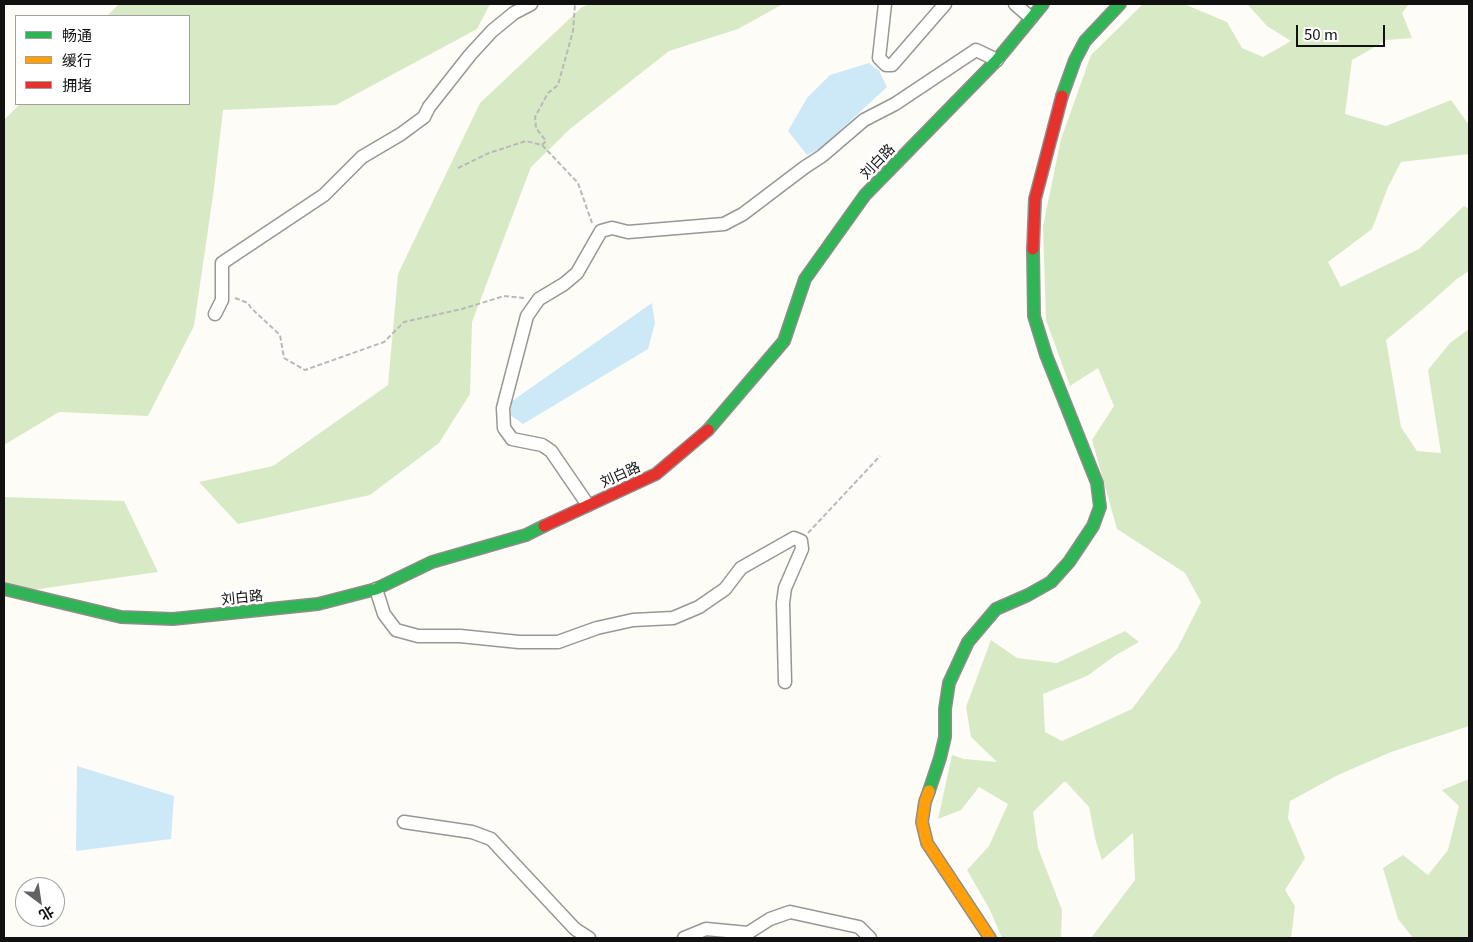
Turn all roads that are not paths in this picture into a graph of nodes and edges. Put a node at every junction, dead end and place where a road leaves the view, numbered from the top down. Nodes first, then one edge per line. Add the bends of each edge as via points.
1 (531, 4) edge
2 (885, 4) edge
3 (945, 4) edge
4 (1015, 4) edge
5 (1043, 4) edge
6 (1120, 4) edge
7 (1031, 18) junction
8 (997, 60) junction
9 (215, 314) dead end
10 (588, 505) junction
11 (4, 589) edge
12 (376, 589) junction
13 (785, 682) dead end
14 (404, 822) dead end
15 (589, 938) edge
16 (684, 938) edge
17 (870, 938) edge
18 (990, 938) edge

1 - 9 street via 492,31 424,117 362,157 324,196 222,263 222,300
2 - 3 street via 879,58 886,65 892,64
4 - 7 street
5 - 7 street, 刘白路
6 - 18 street via 1085,41 1074,60 1035,199 1033,247 1034,316 1046,355 1097,483 1100,507 1093,526 1051,582 996,609 968,642 950,683 944,709 945,737 922,822 927,843
7 - 8 street, 刘白路
8 - 10 street, 刘白路 via 864,195 805,279 784,341 705,433 656,474
8 - 10 street via 976,50 864,120 822,156 743,214 724,224 628,232 612,228 601,231 577,273 539,299 527,316 503,408 504,428 512,439 542,445 551,451
10 - 12 street, 刘白路 via 526,535 432,562
11 - 12 street, 刘白路 via 121,617 173,619 318,604
12 - 13 street via 384,614 396,630 418,636 558,642 597,628 633,620 673,618 699,608 724,589 741,568 794,538 801,541 802,549 785,588 783,603
14 - 15 street via 472,832 491,839 575,929
16 - 17 street via 706,929 748,933 770,919 790,912 859,927

